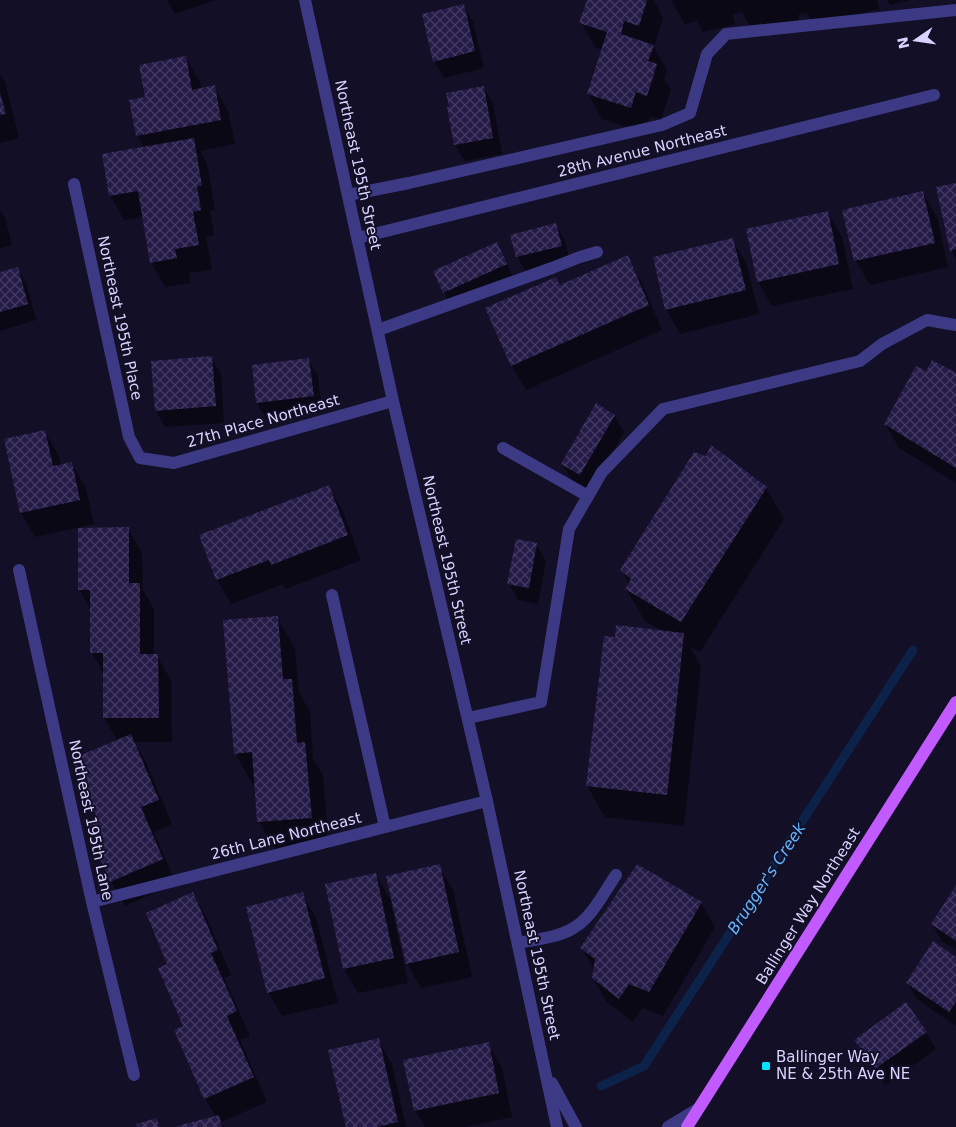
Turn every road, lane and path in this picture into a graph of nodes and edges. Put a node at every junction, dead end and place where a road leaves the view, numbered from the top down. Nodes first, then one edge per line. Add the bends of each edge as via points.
1 (306, 0) edge
2 (956, 10) edge
3 (934, 95) dead end
4 (74, 184) dead end
5 (348, 195) junction
6 (358, 238) junction
7 (596, 252) dead end
8 (956, 325) edge
9 (378, 330) junction
10 (394, 401) junction
11 (503, 448) dead end
12 (140, 458) joint
13 (588, 496) junction
14 (19, 570) dead end
15 (332, 595) dead end
16 (956, 702) edge
17 (468, 718) junction
18 (487, 801) junction
19 (385, 827) junction
20 (616, 875) dead end
21 (92, 902) junction
22 (518, 943) junction
23 (545, 1071) junction
24 (134, 1075) dead end
25 (698, 1109) junction
26 (557, 1127) edge
27 (576, 1127) edge
28 (668, 1127) edge
29 (687, 1127) edge

1 - 5 street, Northeast 195th Street
2 - 5 street via 726,34 707,54 690,113 662,125
3 - 6 street, 28th Avenue Northeast
4 - 12 street, Northeast 195th Place via 129,437
5 - 6 street, Northeast 195th Street
6 - 9 street, Northeast 195th Street
7 - 9 street
8 - 13 street via 927,320 882,344 860,361 663,409 602,472
9 - 10 street, Northeast 195th Street
10 - 12 street, 27th Place Northeast via 174,463
10 - 17 street, Northeast 195th Street
11 - 13 street
13 - 17 street via 569,529 540,702
14 - 21 street, Northeast 195th Lane
15 - 19 street
16 - 25 main road, Ballinger Way Northeast
17 - 18 street, Northeast 195th Street
18 - 19 street, 26th Lane Northeast
18 - 22 street, Northeast 195th Street
19 - 21 street, 26th Lane Northeast
20 - 22 street via 586,919 574,928
21 - 24 street, Northeast 195th Lane
22 - 23 street, Northeast 195th Street
23 - 26 street, Northeast 195th Street
23 - 27 street
25 - 28 street
25 - 29 main road, Ballinger Way Northeast

